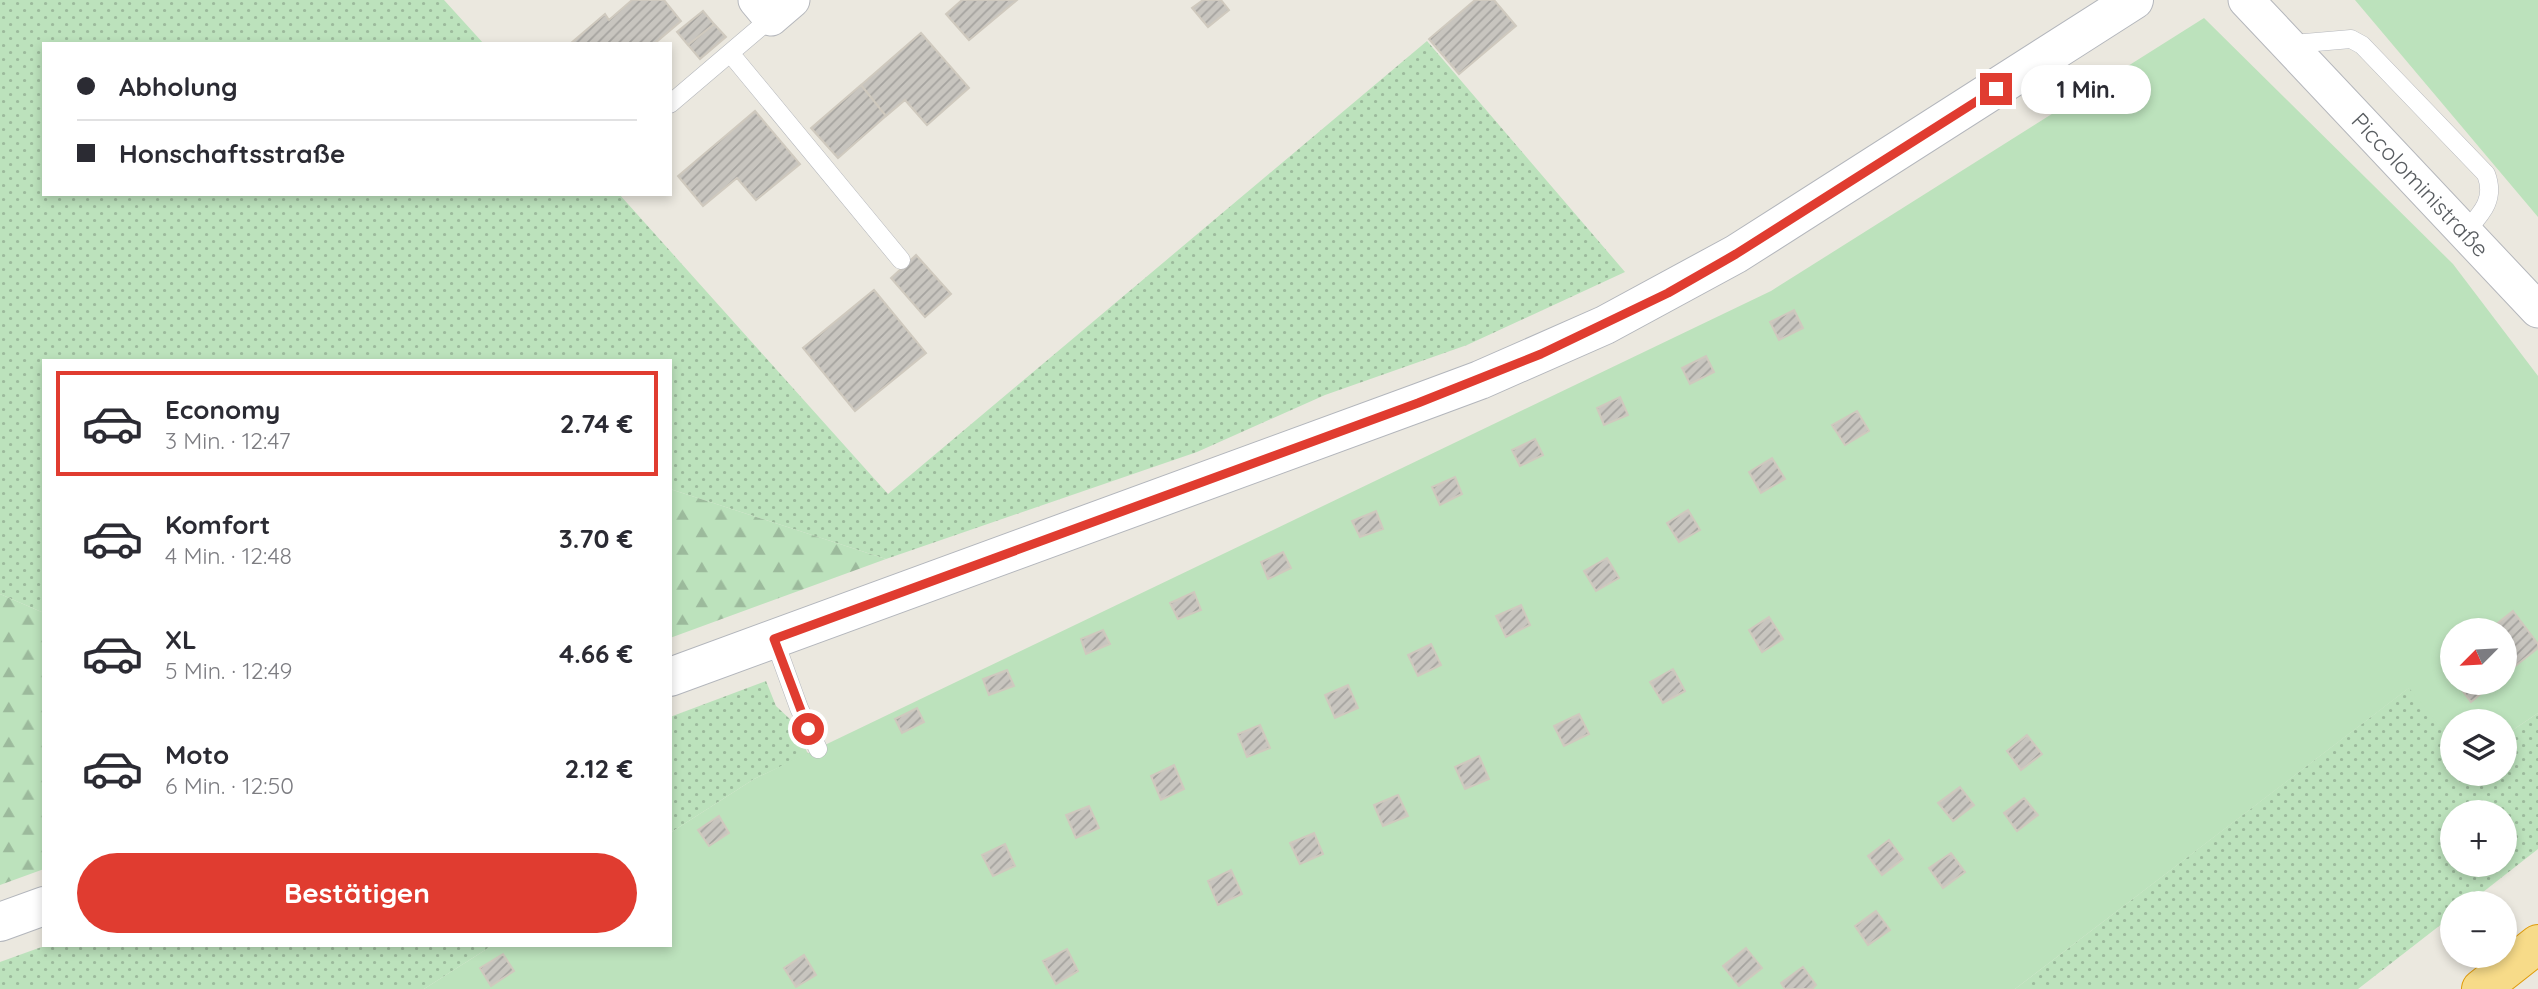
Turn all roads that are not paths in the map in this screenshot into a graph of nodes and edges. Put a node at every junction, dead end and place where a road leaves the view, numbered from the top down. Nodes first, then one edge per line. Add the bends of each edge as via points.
1 (2134, 0) edge
2 (2246, 0) edge
3 (2281, 0) edge
4 (773, 6) edge
5 (2297, 51) junction
6 (730, 53) junction
7 (672, 102) edge
8 (2465, 232) junction
9 (901, 260) dead end
10 (2538, 310) edge
11 (774, 639) junction
12 (672, 676) edge
13 (818, 749) dead end
14 (42, 907) edge
15 (0, 922) edge
16 (2538, 944) edge
17 (2480, 989) edge

1 - 11 street via 1747,247 1605,325 1480,380
2 - 5 street, Piccoloministraße
3 - 5 street, Piccoloministraße
4 - 6 lane
5 - 8 street, Piccoloministraße
5 - 8 lane via 2351,39 2362,45 2486,174 2490,185 2485,209
6 - 7 lane
6 - 9 lane
8 - 10 street, Piccoloministraße
11 - 12 street
11 - 13 lane
14 - 15 street
16 - 17 highway

